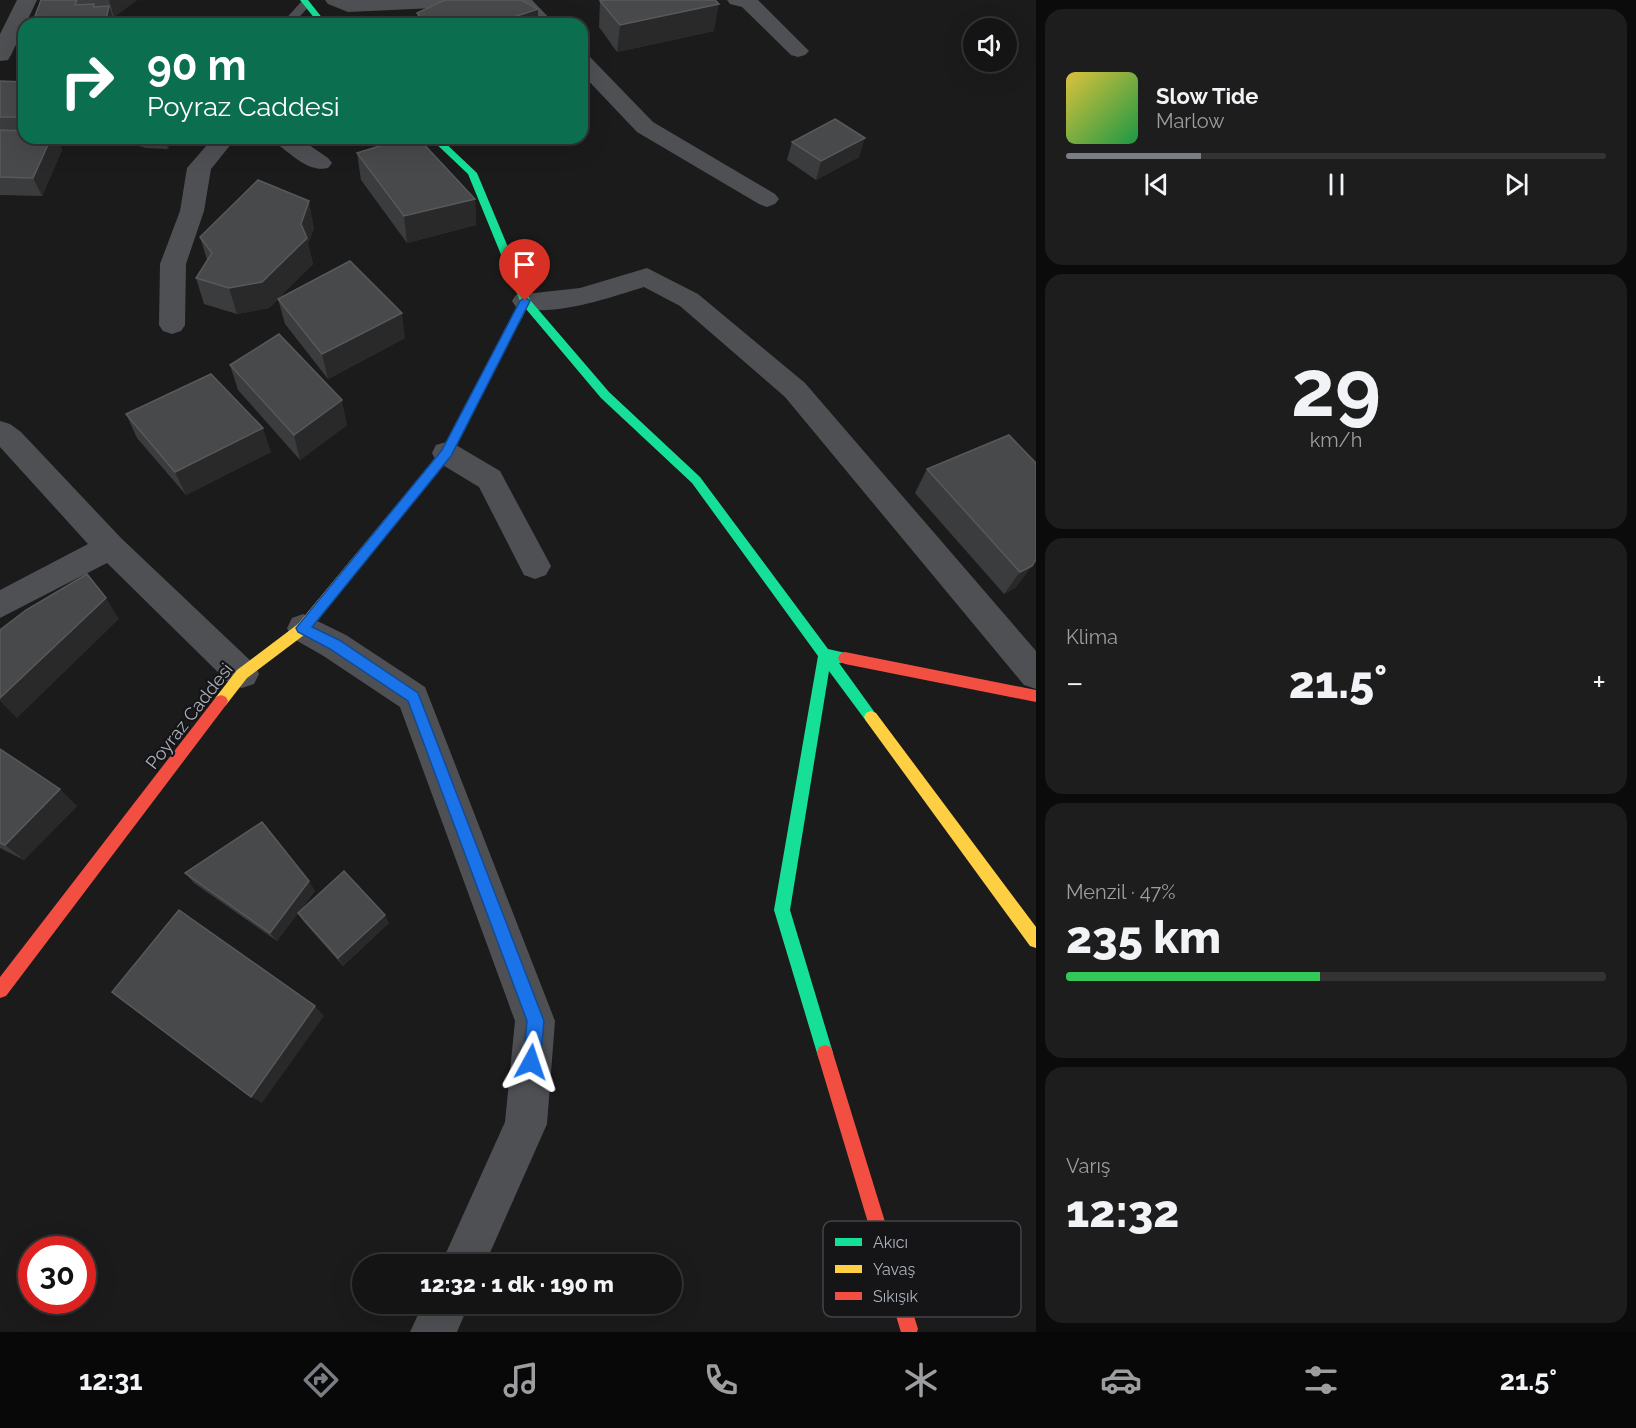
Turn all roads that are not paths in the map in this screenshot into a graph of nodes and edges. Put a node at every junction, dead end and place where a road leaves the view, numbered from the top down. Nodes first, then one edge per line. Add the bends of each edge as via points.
1 (27, 0) edge
2 (335, 0) edge
3 (478, 0) edge
4 (521, 0) edge
5 (737, 0) edge
6 (304, 2) edge
7 (18, 18) edge
8 (292, 18) edge
9 (318, 18) edge
10 (539, 18) edge
11 (18, 19) edge
12 (798, 51) dead end
13 (0, 56) edge
14 (588, 68) edge
15 (220, 144) edge
16 (293, 144) edge
17 (441, 144) edge
18 (320, 163) dead end
19 (767, 199) dead end
20 (525, 301) junction
21 (171, 325) dead end
22 (0, 432) edge
23 (447, 453) junction
24 (110, 547) junction
25 (535, 566) dead end
26 (0, 605) edge
27 (303, 628) junction
28 (825, 654) junction
29 (242, 674) junction
30 (1036, 675) edge
31 (1036, 696) edge
32 (1036, 940) edge
33 (0, 990) edge
34 (876, 1221) edge
35 (468, 1254) edge
36 (441, 1314) edge
37 (905, 1317) edge
38 (909, 1329) dead end
39 (433, 1332) edge

1 - 7 street
2 - 3 street via 348,6
4 - 10 street
5 - 12 street via 749,3
6 - 8 lane
6 - 9 street
11 - 13 street
14 - 19 street via 645,127
15 - 21 street via 199,168 192,211 173,264
16 - 18 street
17 - 20 street via 472,173
20 - 23 street, Poyraz Caddesi
20 - 28 street via 605,396 696,480
20 - 30 street via 581,297 647,277 689,300 795,390
22 - 24 street
23 - 25 street via 490,479
23 - 27 street, Poyraz Caddesi
24 - 26 street
24 - 29 street
27 - 29 street, Poyraz Caddesi
27 - 35 street via 413,697 535,1021 526,1124
28 - 31 street
28 - 32 street
28 - 34 street via 782,910
29 - 33 street, Poyraz Caddesi
36 - 39 street
37 - 38 street

